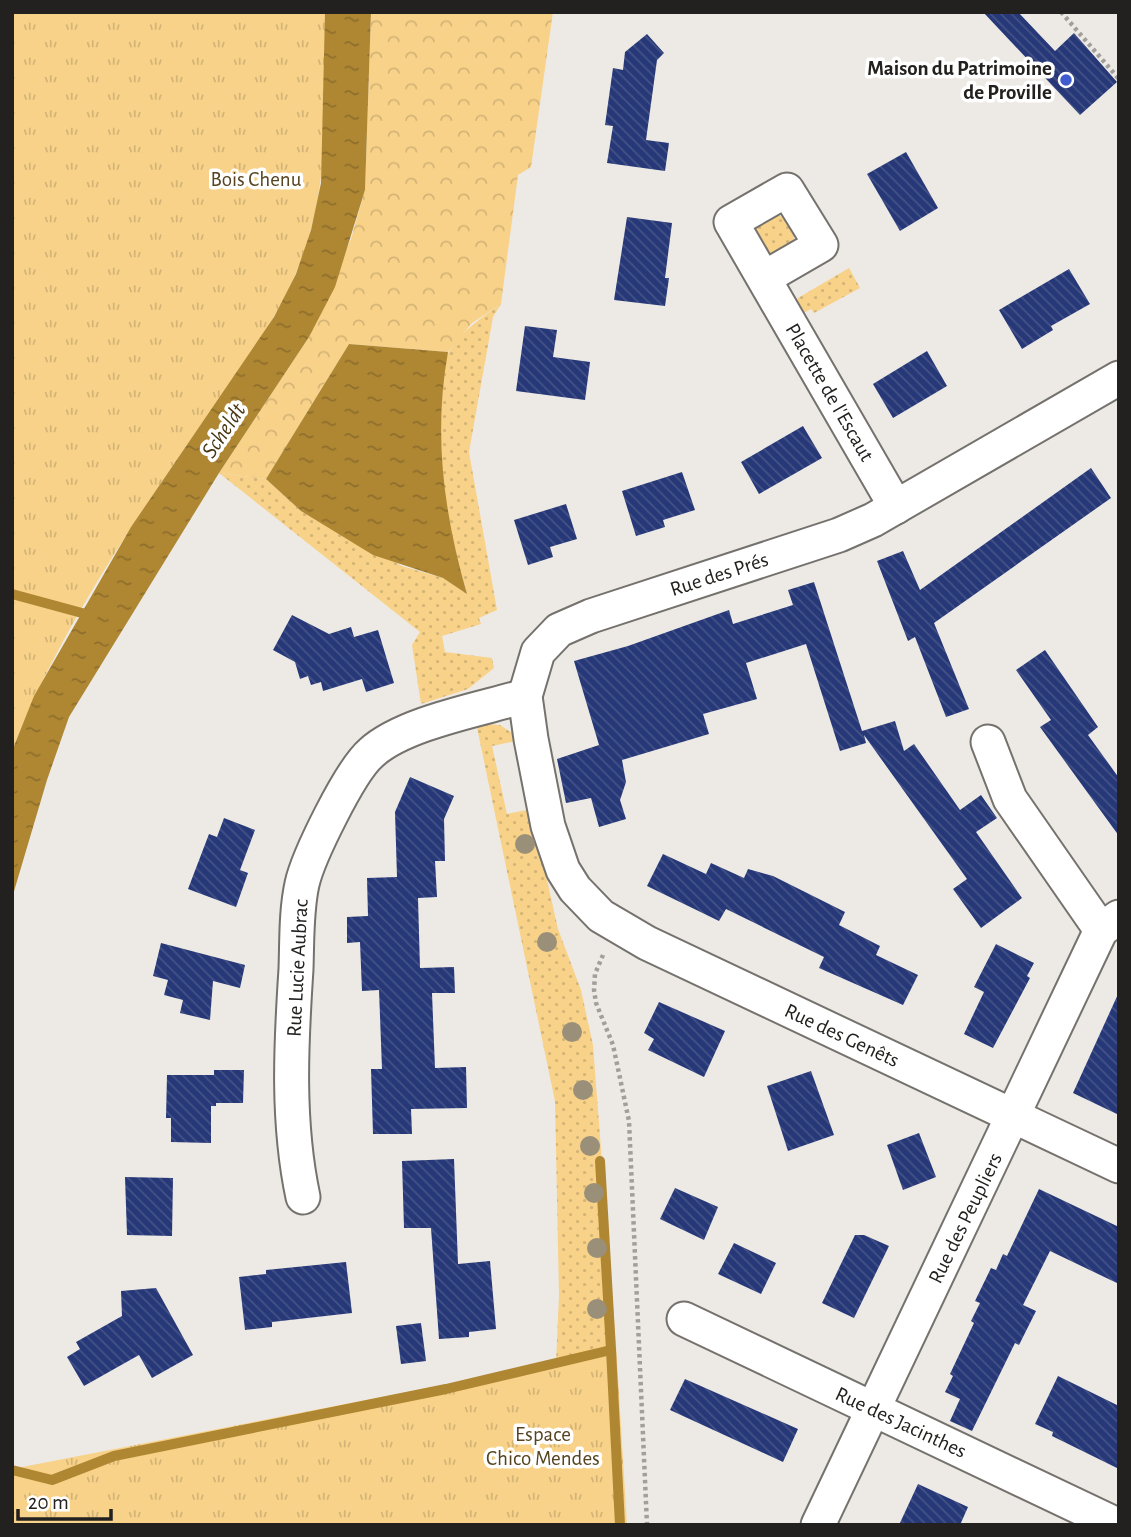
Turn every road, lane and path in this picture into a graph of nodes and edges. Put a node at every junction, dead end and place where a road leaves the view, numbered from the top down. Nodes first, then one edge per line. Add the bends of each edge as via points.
1 (1061, 12) edge
2 (1119, 79) edge
3 (764, 278) dead end
4 (1117, 382) edge
5 (897, 507) junction
6 (525, 696) junction
7 (988, 742) dead end
8 (575, 889) joint
9 (1110, 923) edge
10 (626, 933) junction
11 (1014, 1115) junction
12 (1119, 1166) edge
13 (303, 1197) dead end
14 (684, 1319) dead end
15 (873, 1409) junction
16 (647, 1525) edge
17 (818, 1525) edge
18 (1117, 1525) edge

1 - 2 path
3 - 5 street, Placette de l'Escaut
4 - 5 street, Rue des Prés
5 - 6 street, Rue des Prés via 839,535 559,630 538,652
6 - 8 street, Rue des Prés via 548,825
6 - 13 street, Rue Lucie Aubrac via 403,733 370,753 340,800 309,864 299,909 291,1110
7 - 9 street via 1010,799
8 - 10 street, Rue des Genêts
9 - 11 street, Rue des Peupliers
10 - 11 street, Rue des Genêts
10 - 16 path via 603,954 594,990 613,1045 629,1121
11 - 12 street, Rue des Genêts
11 - 15 street, Rue des Peupliers
14 - 15 street, Rue des Jacinthes
15 - 17 street, Rue des Peupliers
15 - 18 street, Rue des Jacinthes

